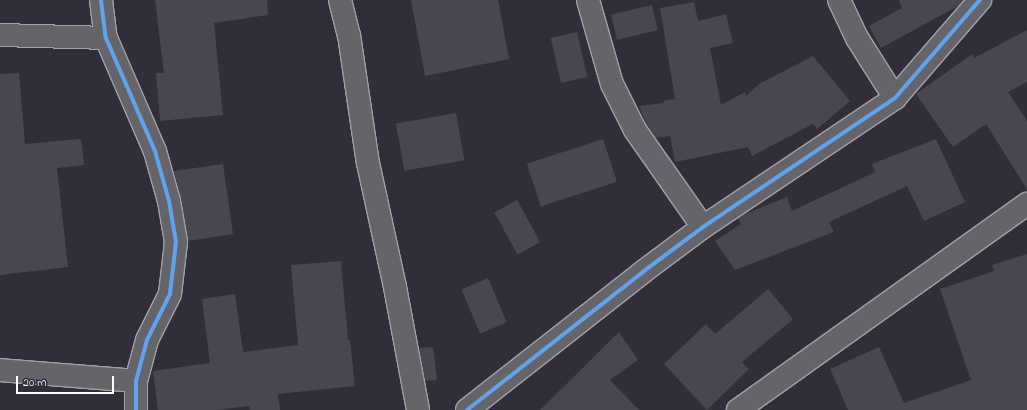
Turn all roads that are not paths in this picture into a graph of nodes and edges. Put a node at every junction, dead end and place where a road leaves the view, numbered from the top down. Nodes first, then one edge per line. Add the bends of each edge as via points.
1 (101, 0) edge
2 (340, 0) edge
3 (588, 0) edge
4 (839, 0) edge
5 (980, 0) edge
6 (0, 35) edge
7 (106, 38) junction
8 (895, 98) junction
9 (1027, 204) edge
10 (703, 227) junction
11 (0, 370) edge
12 (136, 381) junction
13 (136, 410) edge
14 (418, 410) edge
15 (466, 410) edge
16 (738, 410) edge

1 - 7 street
2 - 14 street via 349,35 368,163 395,286
3 - 10 street via 612,84 635,130
4 - 8 street via 857,38
5 - 8 street
6 - 7 street
7 - 12 street via 155,151 169,201 176,242 170,294 147,340
8 - 10 street
9 - 16 street
10 - 15 street
11 - 12 street
12 - 13 street

